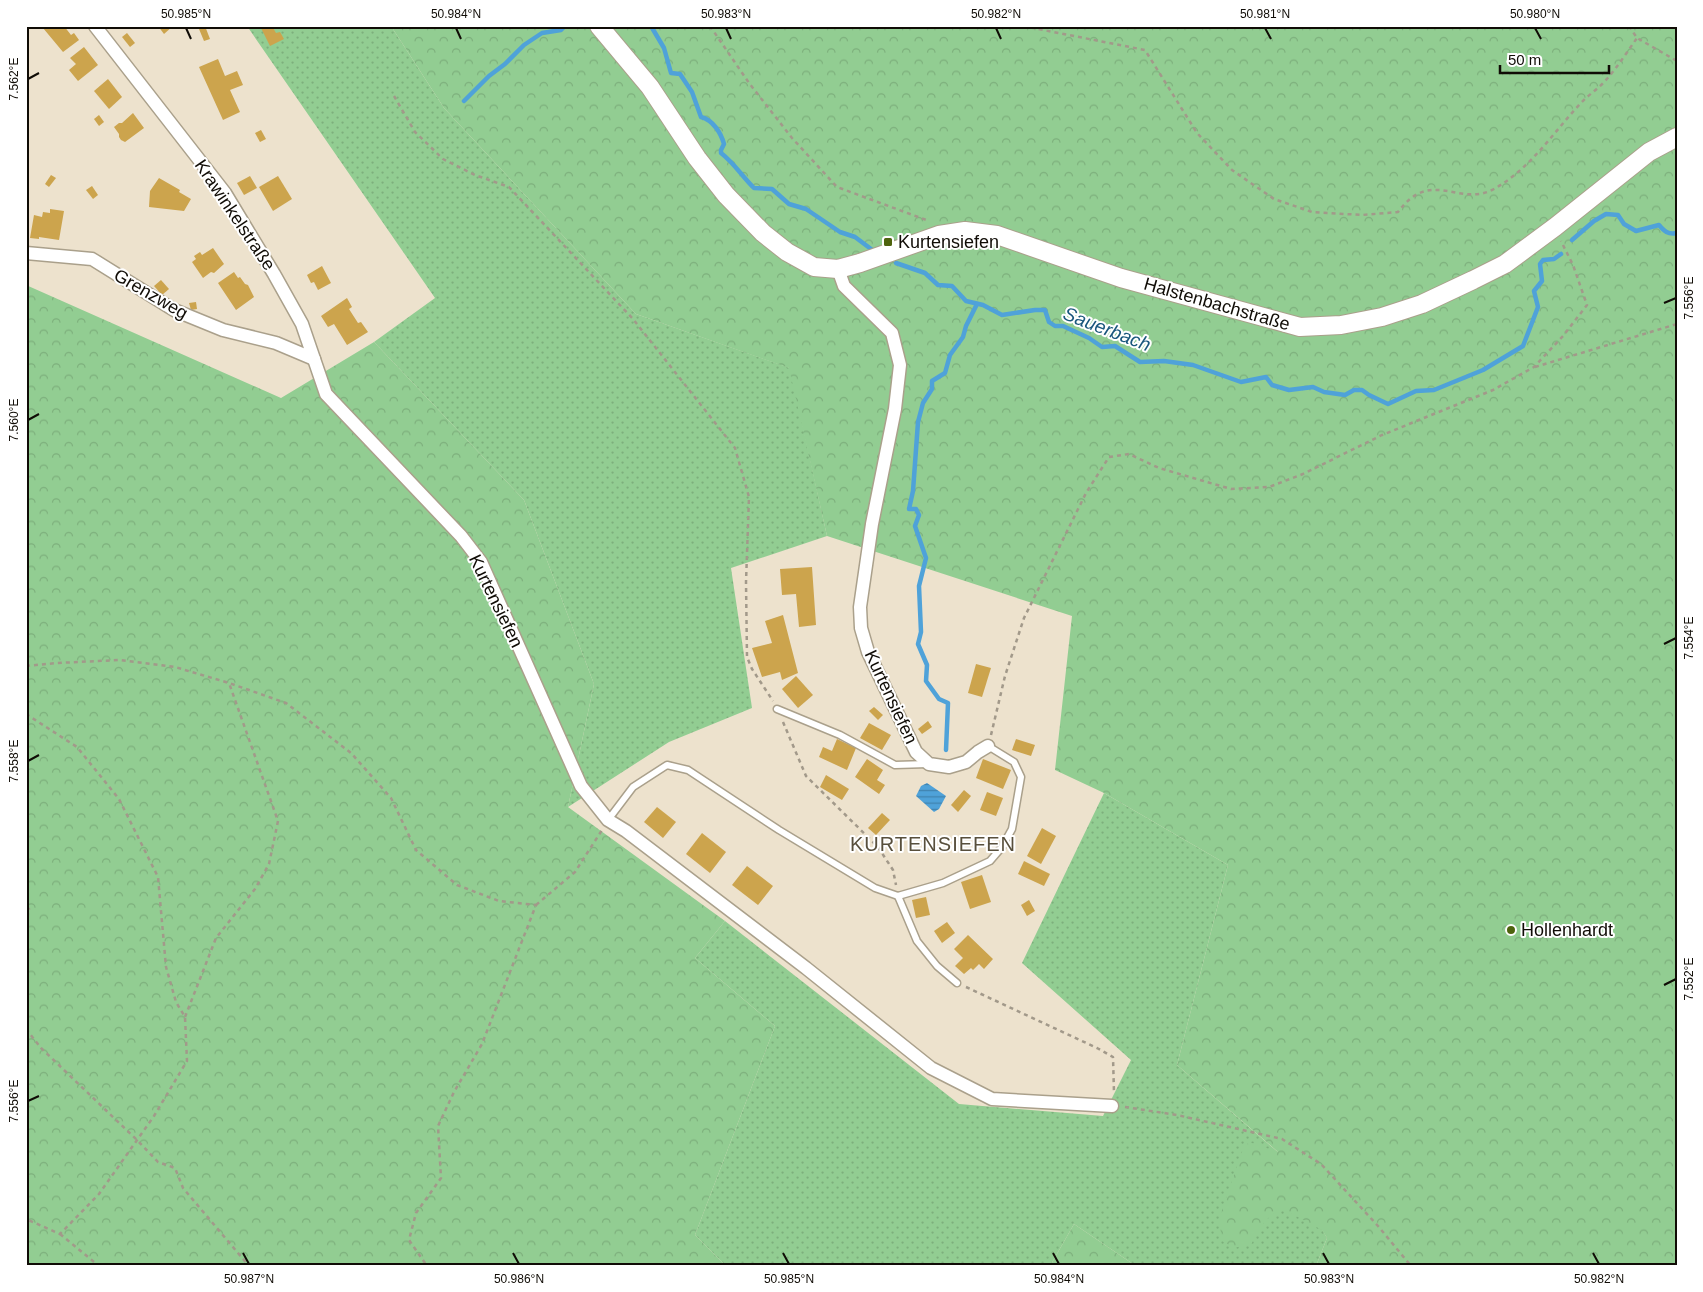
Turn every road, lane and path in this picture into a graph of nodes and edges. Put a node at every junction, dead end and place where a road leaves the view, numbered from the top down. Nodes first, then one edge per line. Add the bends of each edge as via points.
1 (95, 26) edge
2 (599, 26) edge
3 (710, 26) edge
4 (1022, 26) edge
5 (1629, 26) edge
6 (1637, 38) junction
7 (1677, 61) edge
8 (394, 96) dead end
9 (1677, 137) edge
10 (1555, 227) junction
11 (939, 235) junction
12 (26, 253) edge
13 (838, 269) junction
14 (1677, 324) edge
15 (314, 359) junction
16 (1534, 367) junction
17 (26, 666) edge
18 (229, 683) junction
19 (777, 709) junction
20 (26, 714) edge
21 (988, 746) junction
22 (928, 764) junction
23 (608, 820) junction
24 (898, 896) junction
25 (536, 905) junction
26 (26, 907) edge
27 (26, 924) edge
28 (957, 983) joint
29 (185, 1017) junction
30 (26, 1029) edge
31 (1112, 1106) junction
32 (137, 1140) junction
33 (26, 1218) edge
34 (60, 1234) junction
35 (99, 1266) edge
36 (249, 1266) edge
37 (427, 1266) edge
38 (1411, 1266) edge

1 - 15 street, Krawinkelstraße via 225,193 302,324
2 - 13 street via 650,86 697,158 726,195 763,233 786,252 814,267
3 - 11 path via 792,138 837,187 932,222
4 - 6 path via 1146,50 1197,133 1232,170 1274,200 1312,212 1362,215 1398,212 1406,201 1423,191 1447,190 1469,195 1493,190 1525,167 1580,103 1606,81
5 - 6 path
6 - 7 path
8 - 19 path via 415,132 443,159 510,187 633,319 735,448 749,497 747,656
9 - 10 street, Halstenbachstraße via 1649,152
10 - 11 street, Halstenbachstraße via 1505,264 1422,304 1374,319 1300,327 1121,278 997,235 965,231
10 - 16 path via 1587,305
11 - 13 street, Halstenbachstraße
12 - 15 street, Grenzweg via 92,260 174,310 222,330 276,343
13 - 22 street, Kurtensiefen via 844,286 892,333 900,365 895,409 872,524 860,607 861,628 868,652 916,752
14 - 16 path
15 - 23 street, Kurtensiefen via 326,394 461,536 481,562 581,786
16 - 21 path via 1493,390 1382,435 1269,487 1231,490 1159,468 1129,454 1109,457 1086,493 1024,618 1005,676
17 - 18 path via 119,660 175,667
18 - 25 path via 286,703 350,753 391,798 416,850 457,884 499,900
18 - 29 path via 278,821 269,864 255,889 216,938
19 - 22 lane via 895,764
19 - 24 path via 806,776 878,847 893,870
20 - 29 path via 76,747 118,799 158,877 166,967 176,1002
21 - 22 street, Kurtensiefen via 966,762 950,767
21 - 24 lane via 1014,762 1021,776 1012,829 1002,847 990,861 943,883
23 - 24 lane via 633,787 667,765 674,766 688,770 875,888
23 - 25 path via 575,872
23 - 31 street, Kurtensiefen via 798,962 931,1068 992,1099
24 - 28 lane via 917,941 937,966
25 - 37 path via 482,1044 438,1126 441,1178 416,1213 409,1240
26 - 27 path via 29,909
28 - 31 path via 1113,1057 1115,1082
29 - 32 path via 187,1061
30 - 32 path
31 - 38 path via 1177,1115 1282,1139 1321,1164
32 - 34 path via 99,1194
32 - 36 path via 158,1162 174,1168 183,1188
33 - 34 path
34 - 35 path

